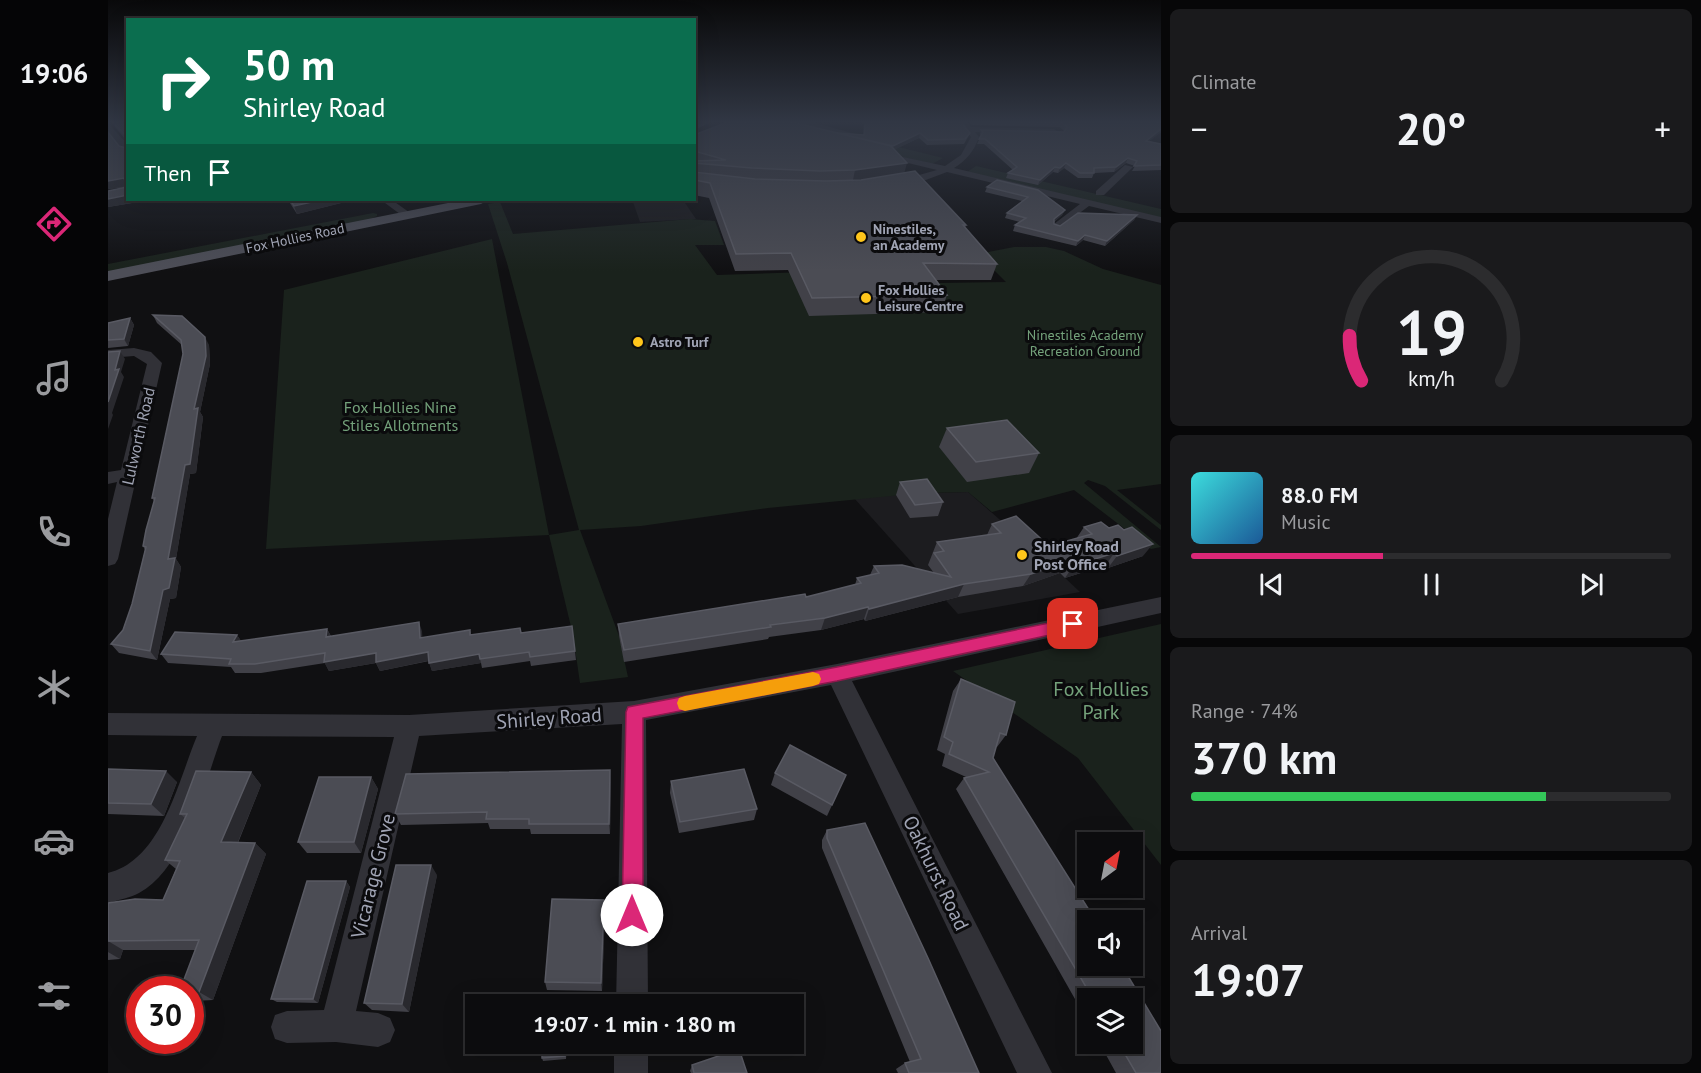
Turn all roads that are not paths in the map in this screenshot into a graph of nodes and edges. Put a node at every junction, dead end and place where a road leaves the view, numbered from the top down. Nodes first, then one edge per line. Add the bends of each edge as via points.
1 (940, 171) edge
2 (954, 171) edge
3 (1125, 171) edge
4 (888, 185) edge
5 (1089, 190) dead end
6 (426, 201) edge
7 (468, 201) edge
8 (1087, 203) junction
9 (403, 206) edge
10 (1161, 220) edge
11 (1058, 226) edge
12 (108, 262) edge
13 (108, 276) edge
14 (108, 354) edge
15 (129, 474) junction
16 (108, 478) edge
17 (108, 559) edge
18 (1161, 605) edge
19 (837, 674) junction
20 (634, 712) junction
21 (214, 723) junction
22 (108, 724) edge
23 (409, 726) junction
24 (108, 888) edge
25 (632, 994) edge
26 (336, 1026) junction
27 (287, 1028) dead end
28 (378, 1030) dead end
29 (631, 1054) edge
30 (631, 1073) edge
31 (1035, 1073) edge

1 - 4 street
2 - 8 street
3 - 5 street via 1105,194
6 - 9 main road, Fox Hollies Road
7 - 9 main road, Fox Hollies Road
8 - 10 street
8 - 11 street
9 - 12 main road, Fox Hollies Road
9 - 13 main road, Fox Hollies Road
14 - 15 street, Lulworth Road via 140,353 155,363
15 - 16 street
15 - 17 street, Lulworth Road
18 - 19 street, Shirley Road
19 - 20 street, Shirley Road
19 - 31 street, Oakhurst Road
20 - 23 street, Shirley Road
20 - 25 street
21 - 22 street, Shirley Road
21 - 23 street, Shirley Road
21 - 24 street via 189,799 159,856 131,882
23 - 26 street, Vicarage Grove
26 - 27 street
26 - 28 street
29 - 30 street

